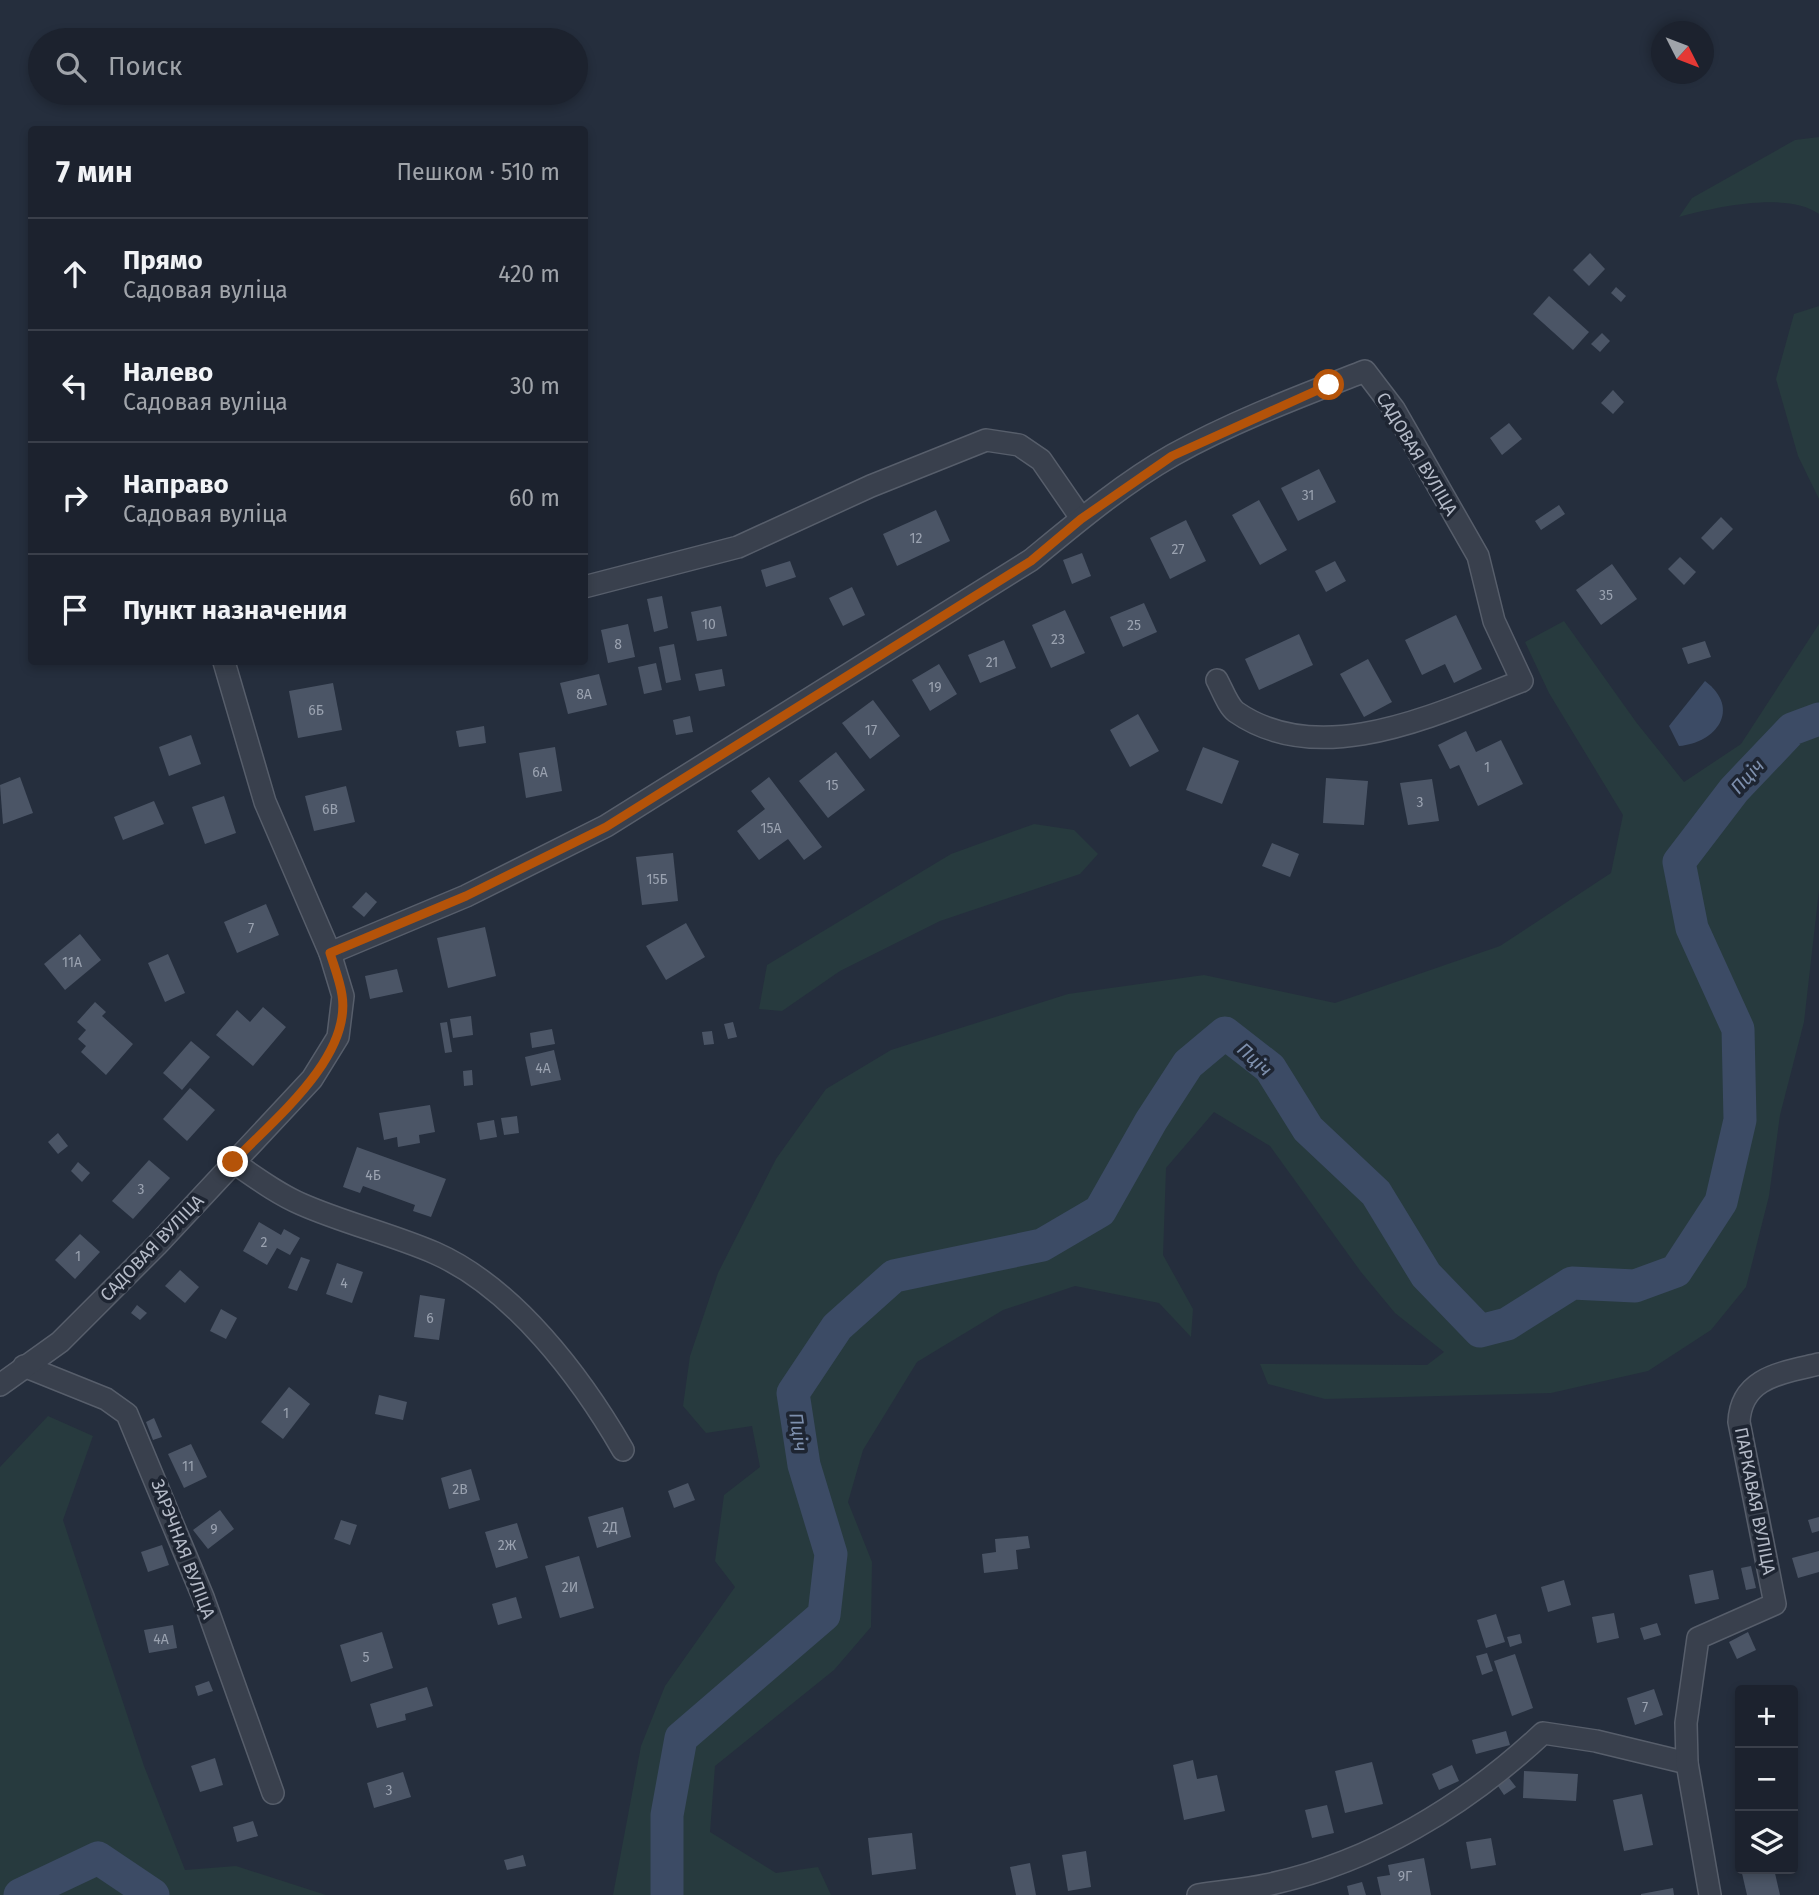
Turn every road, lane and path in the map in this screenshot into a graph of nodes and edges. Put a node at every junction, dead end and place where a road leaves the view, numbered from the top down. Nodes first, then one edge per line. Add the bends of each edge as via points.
1 (1081, 519) junction
2 (588, 586) edge
3 (225, 665) edge
4 (1217, 680) dead end
5 (330, 953) junction
6 (233, 1162) junction
7 (1819, 1364) edge
8 (24, 1366) junction
9 (0, 1385) edge
10 (624, 1450) dead end
11 (1687, 1763) junction
12 (273, 1793) dead end
13 (1198, 1895) edge
14 (1710, 1895) edge

1 - 2 street via 1041,460 1019,445 986,440 738,547
1 - 4 street, САДОВАЯ ВУЛІЦА via 1172,456 1220,431 1365,371 1394,409 1478,556 1494,621 1522,681 1404,726 1342,737 1283,733 1234,711
1 - 5 street, САДОВАЯ ВУЛІЦА via 1031,561 606,827 466,896
3 - 5 street via 265,802
5 - 6 street, САДОВАЯ ВУЛІЦА via 343,996 338,1037 312,1079
6 - 8 street, САДОВАЯ ВУЛІЦА via 60,1342
6 - 10 street via 302,1204 435,1253 479,1278 560,1358
7 - 11 street, ПАРКАВАЯ ВУЛІЦА via 1767,1378 1740,1404 1775,1604 1698,1638 1686,1723
8 - 9 street, САДОВАЯ ВУЛІЦА
8 - 12 street, ЗАРЭЧНАЯ ВУЛІЦА via 106,1399 127,1414 203,1597
11 - 13 street via 1543,1733 1511,1763 1398,1840 1336,1866 1266,1885
11 - 14 street

